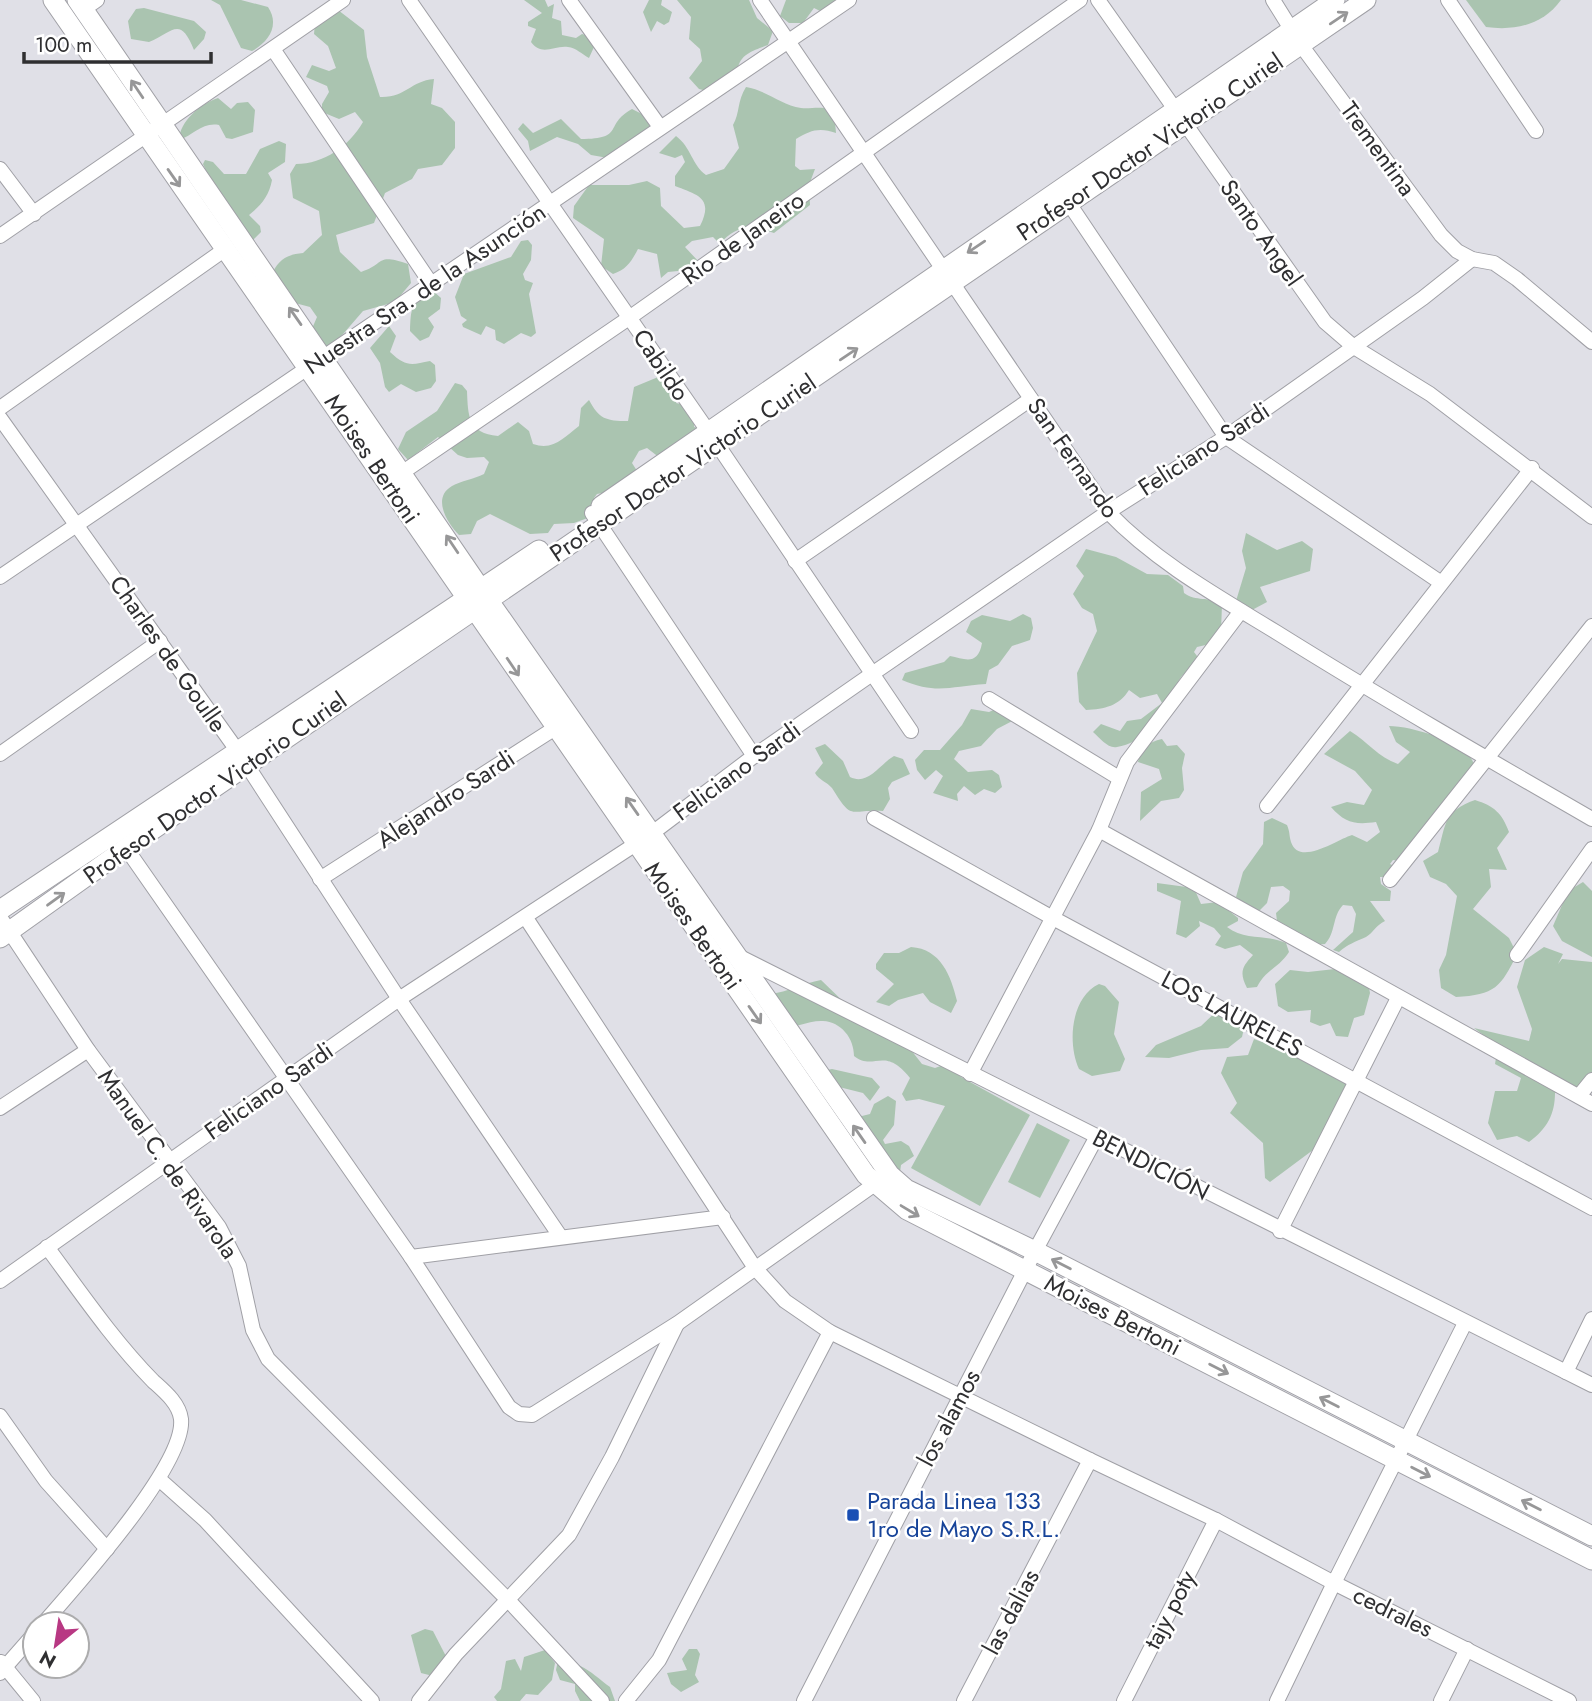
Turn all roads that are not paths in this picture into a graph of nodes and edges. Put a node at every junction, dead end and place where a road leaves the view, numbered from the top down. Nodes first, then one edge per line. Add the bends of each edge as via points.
1 (53, 0) edge
2 (343, 0) edge
3 (409, 0) edge
4 (569, 0) edge
5 (760, 0) edge
6 (849, 0) edge
7 (1080, 0) edge
8 (1098, 0) edge
9 (1273, 0) edge
10 (1335, 0) edge
11 (1366, 0) edge
12 (1448, 0) edge
13 (86, 3) edge
14 (1296, 37) junction
15 (789, 41) junction
16 (273, 50) junction
17 (1180, 117) junction
18 (660, 127) junction
19 (153, 129) junction
20 (1536, 131) dead end
21 (863, 153) junction
22 (0, 169) edge
23 (1069, 202) junction
24 (551, 203) junction
25 (34, 214) junction
26 (0, 236) edge
27 (224, 250) junction
28 (1472, 259) junction
29 (947, 277) junction
30 (432, 285) junction
31 (629, 318) junction
32 (1592, 342) edge
33 (1354, 347) junction
34 (317, 363) junction
35 (1031, 400) junction
36 (0, 408) edge
37 (0, 418) edge
38 (1226, 437) junction
39 (712, 438) junction
40 (1531, 468) junction
41 (403, 472) junction
42 (1108, 512) junction
43 (1592, 517) edge
44 (595, 518) junction
45 (77, 525) junction
46 (795, 561) junction
47 (0, 578) edge
48 (1440, 582) junction
49 (478, 600) junction
50 (1241, 611) junction
51 (1592, 626) edge
52 (160, 641) junction
53 (872, 674) junction
54 (1362, 686) junction
55 (989, 699) dead end
56 (563, 723) junction
57 (911, 731) dead end
58 (0, 754) edge
59 (754, 756) junction
60 (1487, 758) junction
61 (243, 759) junction
62 (1119, 778) junction
63 (1267, 806) dead end
64 (874, 818) dead end
65 (1592, 820) edge
66 (1099, 830) junction
67 (643, 839) junction
68 (126, 848) junction
69 (1592, 849) edge
70 (320, 879) junction
71 (1390, 880) dead end
72 (526, 918) junction
73 (1051, 918) junction
74 (3, 924) edge
75 (708, 948) junction
76 (733, 954) junction
77 (1517, 956) dead end
78 (1398, 998) junction
79 (399, 999) junction
80 (88, 1050) junction
81 (970, 1074) junction
82 (286, 1080) junction
83 (1356, 1080) junction
84 (1592, 1080) edge
85 (1579, 1096) junction
86 (1592, 1104) edge
87 (0, 1108) edge
88 (1096, 1138) junction
89 (168, 1160) junction
90 (883, 1179) junction
91 (1592, 1208) edge
92 (723, 1217) junction
93 (1280, 1231) junction
94 (560, 1236) junction
95 (47, 1247) junction
96 (1035, 1251) junction
97 (411, 1257) junction
98 (755, 1268) junction
99 (1027, 1272) junction
100 (0, 1282) edge
101 (1592, 1319) edge
102 (678, 1323) junction
103 (1465, 1323) junction
104 (830, 1332) junction
105 (1566, 1373) junction
106 (1592, 1385) edge
107 (960, 1396) junction
108 (0, 1416) edge
109 (1406, 1441) junction
110 (1090, 1460) junction
111 (1397, 1460) junction
112 (159, 1479) junction
113 (1216, 1520) junction
114 (1592, 1536) edge
115 (107, 1549) junction
116 (1592, 1560) edge
117 (1334, 1583) junction
118 (509, 1601) junction
119 (55, 1610) edge
120 (21, 1647) edge
121 (1467, 1649) junction
122 (2, 1667) edge
123 (33, 1701) edge
124 (372, 1701) edge
125 (419, 1701) edge
126 (602, 1701) edge
127 (626, 1701) edge
128 (804, 1701) edge
129 (964, 1701) edge
130 (1124, 1701) edge
131 (1278, 1701) edge
132 (1441, 1701) edge
133 (1569, 1701) edge

1 - 19 street, Moises Bertoni
2 - 16 street
3 - 24 street, Cabildo
4 - 18 street
5 - 15 street, San Fernando
6 - 15 street, Nuestra Sra. de la Asunción
7 - 21 street, Rio de Janeiro
8 - 17 street, Santo Angel
9 - 14 street, Trementina
10 - 14 street, Profesor Doctor Victorio Curiel
14 -> 11 street, Profesor Doctor Victorio Curiel
12 - 20 street
19 -> 13 street, Moises Bertoni
14 - 17 street, Profesor Doctor Victorio Curiel
14 - 28 street, Trementina via 1441,235
15 - 18 street, Nuestra Sra. de la Asunción
15 - 21 street, San Fernando
16 - 19 street
16 - 30 street
17 - 23 street, Profesor Doctor Victorio Curiel
17 -> 29 street, Profesor Doctor Victorio Curiel
17 - 33 street, Santo Angel via 1308,300
18 - 24 street, Nuestra Sra. de la Asunción
19 - 25 street
19 -> 27 street, Moises Bertoni
34 -> 19 street, Moises Bertoni
21 - 29 street, San Fernando
21 - 31 street, Rio de Janeiro
22 - 25 street
23 - 29 street, Profesor Doctor Victorio Curiel
23 - 38 street
24 - 30 street, Nuestra Sra. de la Asunción
24 - 31 street, Cabildo
25 - 26 street
27 - 34 street, Moises Bertoni
27 - 36 street
28 - 32 street, Trementina via 1494,263
28 - 33 street, Feliciano Sardi
29 - 35 street, San Fernando
29 - 39 street, Profesor Doctor Victorio Curiel
30 - 34 street, Nuestra Sra. de la Asunción
31 - 39 street, Cabildo
31 - 41 street, Rio de Janeiro
33 - 38 street, Feliciano Sardi
33 - 40 street, Santo Angel via 1430,394
34 - 41 street, Moises Bertoni
34 - 45 street, Nuestra Sra. de la Asunción
34 - 49 street, Moises Bertoni
35 - 42 street, San Fernando
35 - 46 street
37 - 45 street, Charles de Goulle
38 - 42 street, Feliciano Sardi
38 - 48 street
39 - 44 street, Profesor Doctor Victorio Curiel
39 - 46 street, Cabildo
40 - 43 street, Santo Angel
40 - 48 street
49 -> 41 street, Moises Bertoni
42 - 50 street, San Fernando via 1149,551
42 - 53 street, Feliciano Sardi
44 - 49 street, Profesor Doctor Victorio Curiel
44 - 59 street
45 - 47 street, Nuestra Sra. de la Asunción
45 - 52 street, Charles de Goulle
46 - 53 street, Cabildo
48 - 54 street
49 - 56 street, Moises Bertoni
49 - 61 street, Profesor Doctor Victorio Curiel
50 - 54 street, San Fernando
50 - 62 street via 1139,743
51 - 60 street
52 - 58 street
52 - 61 street, Charles de Goulle
53 - 57 street, Cabildo
53 - 59 street, Feliciano Sardi
54 - 60 street, San Fernando
54 - 63 street
55 - 62 street
56 - 67 street, Moises Bertoni
56 - 70 street, Alejandro Sardi
59 - 67 street, Feliciano Sardi
60 - 65 street, San Fernando
60 - 71 street
61 - 68 street, Profesor Doctor Victorio Curiel
61 - 70 street, Charles de Goulle
61 - 74 street, Profesor Doctor Victorio Curiel
62 - 66 street
64 - 73 street, LOS LAURELES
66 - 73 street
66 - 78 street
67 - 72 street, Feliciano Sardi
67 - 75 street, Moises Bertoni
67 - 76 street, Moises Bertoni
74 -> 68 street, Profesor Doctor Victorio Curiel
68 - 82 street
69 - 77 street
70 - 79 street, Charles de Goulle
72 - 79 street, Feliciano Sardi
72 - 92 street
73 - 81 street
73 - 83 street, LOS LAURELES
74 - 80 street, Manuel C. de Rivarola
75 - 76 street, BENDICIÓN
75 -> 90 street, Moises Bertoni via 866,1175
76 - 81 street, BENDICIÓN
90 -> 76 street, Moises Bertoni
78 - 83 street
78 - 85 street
79 - 82 street, Feliciano Sardi
79 - 94 street, Charles de Goulle
80 - 87 street
80 - 89 street, Manuel C. de Rivarola
81 - 88 street, BENDICIÓN
82 - 89 street, Feliciano Sardi
82 - 97 street
83 - 91 street, LOS LAURELES
83 - 93 street
84 - 85 street
85 - 86 street
88 - 93 street, BENDICIÓN
88 - 96 street, los alamos
89 - 95 street, Feliciano Sardi
89 - 118 street, Manuel C. de Rivarola via 219,1227 239,1266 253,1330 268,1359
90 - 96 street, Moises Bertoni
90 - 98 street
90 -> 99 street, Moises Bertoni via 907,1210
92 - 94 street
92 - 98 street
93 - 103 street, BENDICIÓN
94 - 97 street
95 - 100 street, Feliciano Sardi
95 - 112 street via 120,1346 173,1401 180,1428
96 - 99 street, los alamos
109 -> 96 street, Moises Bertoni
97 - 102 street via 509,1407 519,1414 532,1415
98 - 102 street
98 - 104 street via 785,1301
99 - 107 street, los alamos
99 -> 111 street, Moises Bertoni
101 - 105 street
102 - 118 street via 569,1535
103 - 105 street, BENDICIÓN
103 - 109 street
104 - 107 street
104 - 127 street via 659,1660
105 - 106 street, BENDICIÓN
107 - 110 street
107 - 128 street, los alamos
108 - 115 street via 46,1481
109 - 111 street
114 -> 109 street, Moises Bertoni
110 - 113 street
110 - 129 street, las dalias
111 -> 116 street, Moises Bertoni
111 - 117 street
112 - 115 street
112 - 124 street via 205,1520
113 - 117 street
113 - 130 street, tajy poty
115 - 119 street
117 - 121 street, cedrales
117 - 131 street, cedrales
118 - 125 street via 456,1654
118 - 126 street, Manuel C. de Rivarola
120 - 122 street
121 - 132 street
121 - 133 street, cedrales
122 - 123 street

